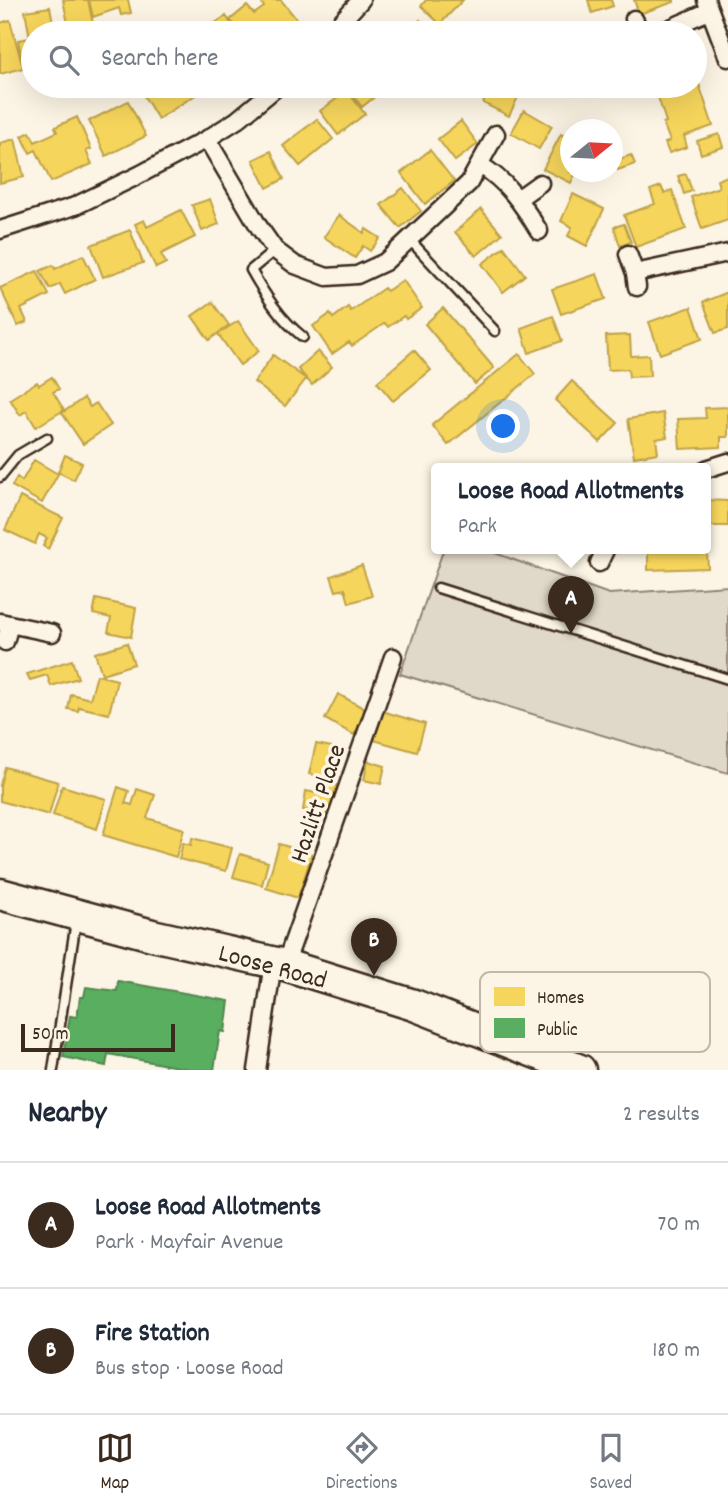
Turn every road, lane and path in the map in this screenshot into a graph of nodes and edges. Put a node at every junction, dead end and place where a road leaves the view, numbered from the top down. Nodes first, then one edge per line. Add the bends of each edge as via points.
1 (360, 0) edge
2 (707, 6) edge
3 (342, 21) edge
4 (680, 21) edge
5 (728, 58) edge
6 (264, 98) edge
7 (496, 134) dead end
8 (207, 139) junction
9 (481, 165) junction
10 (540, 183) dead end
11 (519, 198) junction
12 (0, 230) edge
13 (539, 231) dead end
14 (410, 240) junction
15 (275, 250) junction
16 (728, 253) edge
17 (628, 254) dead end
18 (495, 331) dead end
19 (303, 337) dead end
20 (47, 438) dead end
21 (728, 462) edge
22 (711, 467) edge
23 (0, 477) edge
24 (438, 588) dead end
25 (5, 623) edge
26 (52, 633) dead end
27 (5, 642) dead end
28 (393, 657) dead end
29 (728, 679) edge
30 (0, 894) edge
31 (77, 915) junction
32 (279, 964) junction
33 (480, 1031) edge
34 (534, 1052) edge
35 (53, 1070) edge
36 (257, 1070) edge
37 (580, 1070) edge

1 - 3 street
2 - 4 street
2 - 5 street
6 - 8 street
7 - 9 street
8 - 12 street via 104,193
8 - 15 street
9 - 11 street
9 - 14 street via 469,183
10 - 11 street
11 - 13 street
14 - 15 street via 385,261 357,275 310,272
14 - 18 lane
15 - 19 lane via 251,270 266,297
16 - 17 street via 636,280
20 - 23 lane via 18,455
21 - 22 street
24 - 29 lane
25 - 26 street
25 - 27 street
28 - 32 street, Hazlitt Place
30 - 31 highway, Loose Road
31 - 32 highway, Loose Road
31 - 35 lane
32 - 33 highway, Loose Road via 414,1005
32 - 36 street, Hazlitt Place
34 - 37 highway, Loose Road

